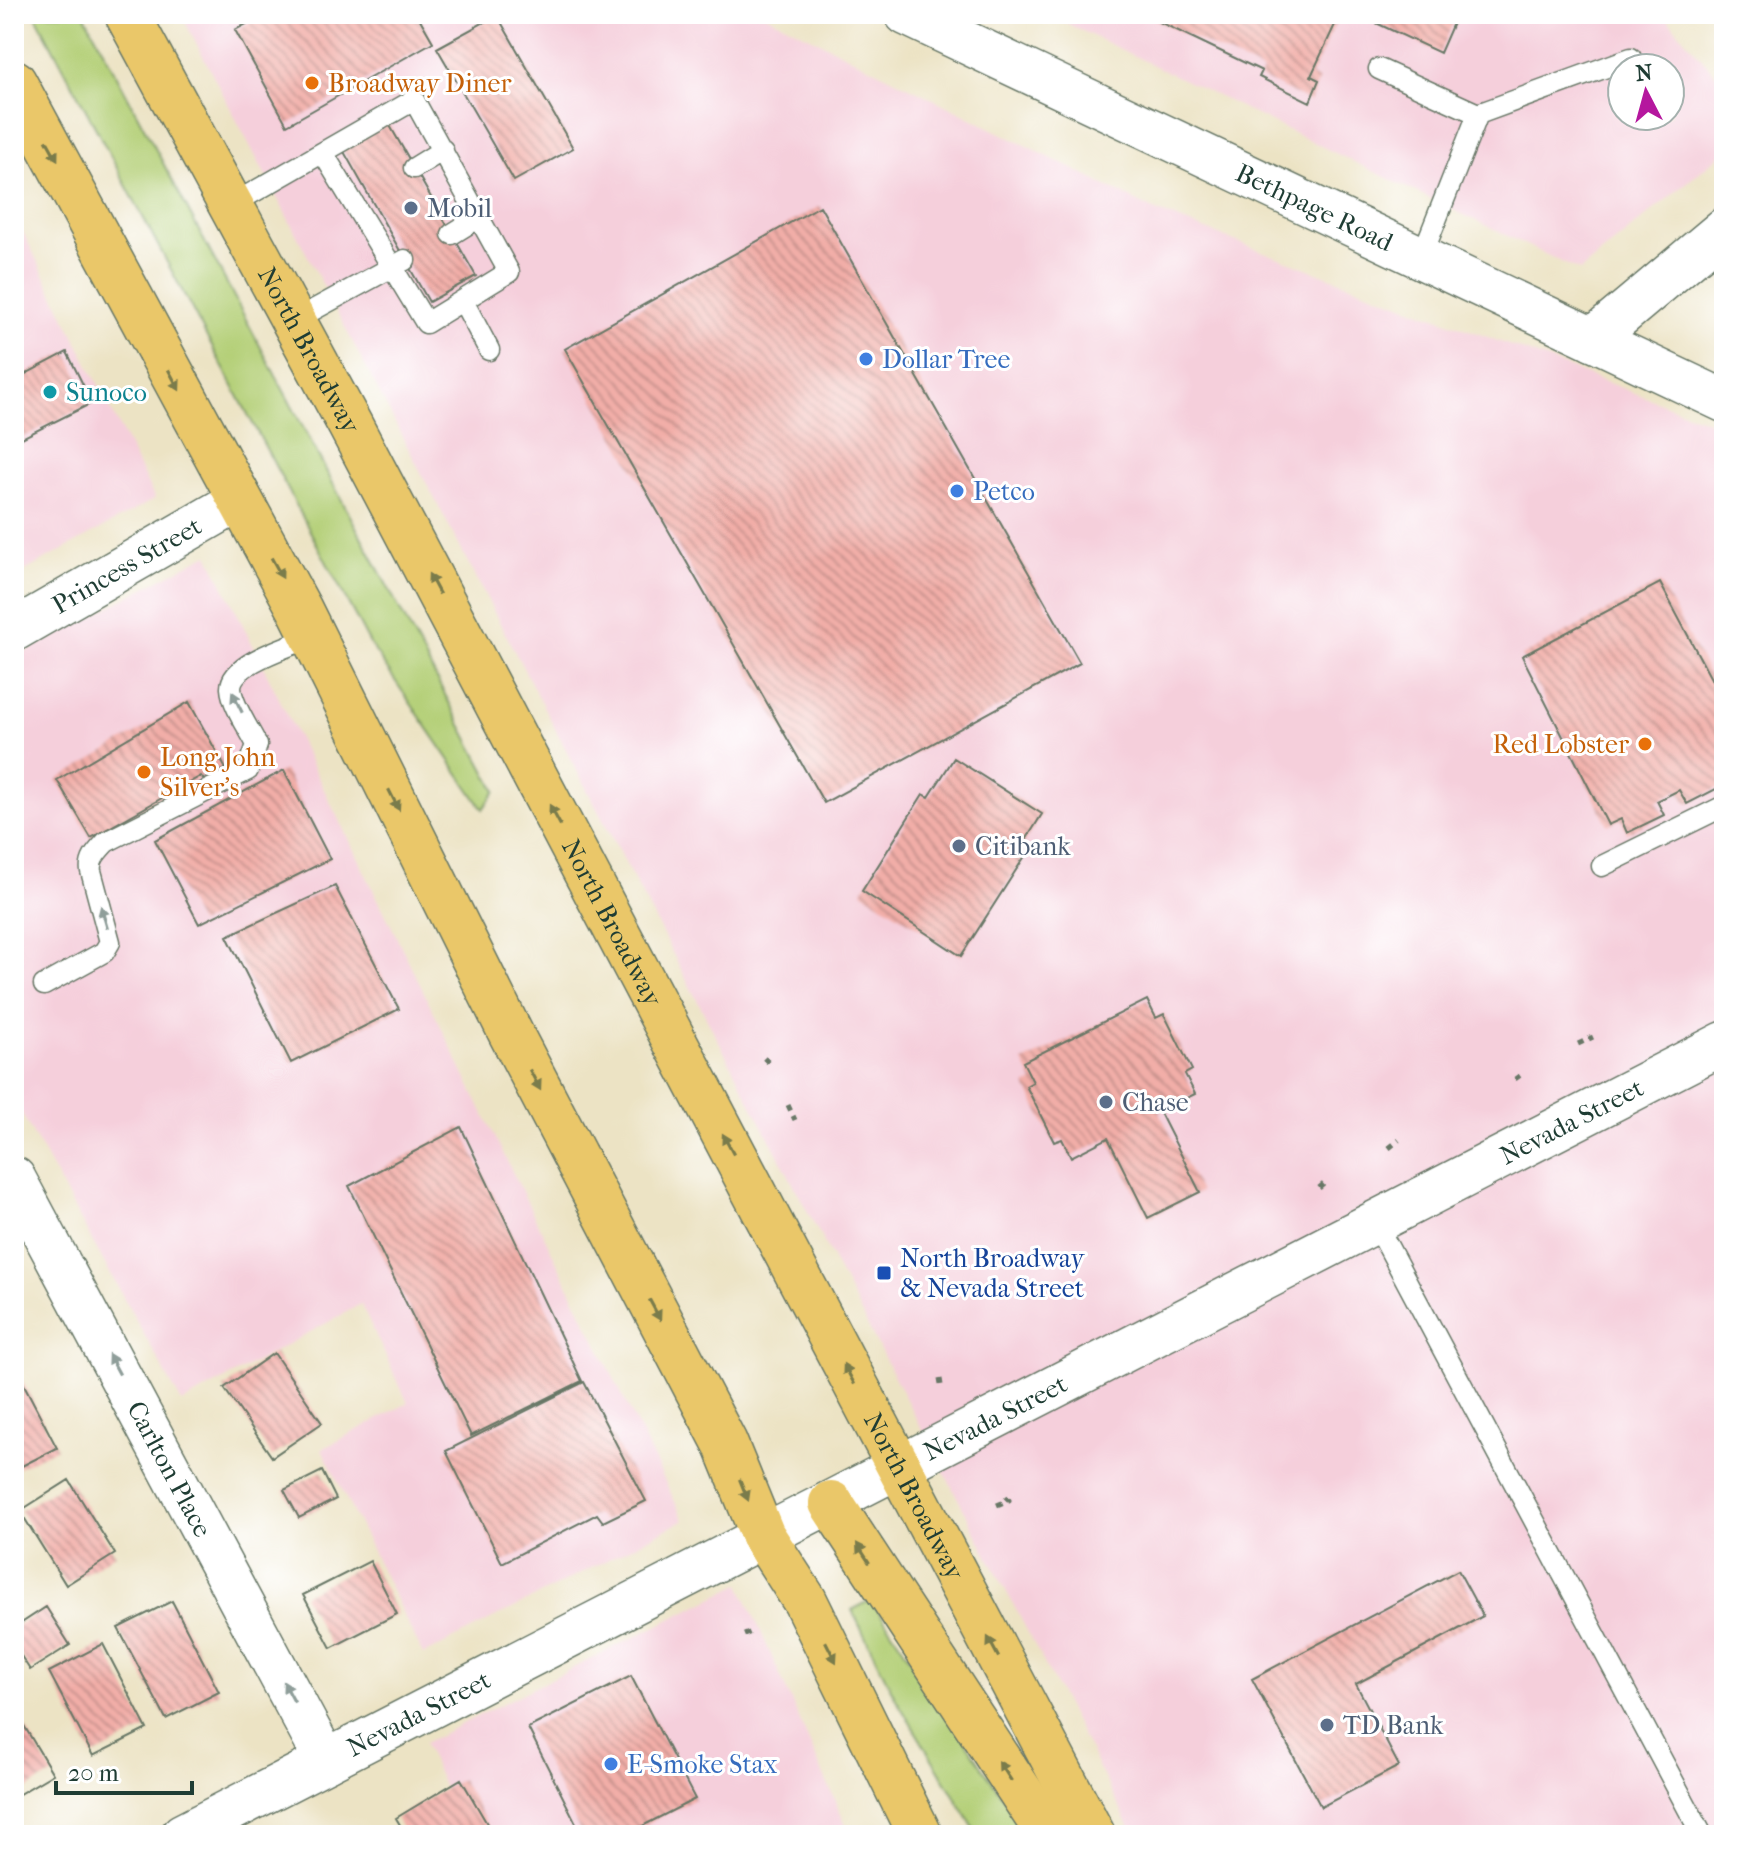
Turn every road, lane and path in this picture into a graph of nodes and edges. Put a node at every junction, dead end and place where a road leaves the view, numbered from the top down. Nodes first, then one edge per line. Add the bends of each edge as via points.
1 (127, 14) edge
2 (906, 14) edge
3 (1606, 67) edge
4 (1379, 69) dead end
5 (14, 82) edge
6 (1478, 114) junction
7 (443, 150) junction
8 (323, 153) junction
9 (414, 168) dead end
10 (231, 205) junction
11 (481, 216) junction
12 (1724, 229) edge
13 (452, 234) dead end
14 (1421, 258) junction
15 (399, 264) junction
16 (463, 301) junction
17 (293, 321) junction
18 (1593, 339) junction
19 (489, 350) dead end
20 (1724, 401) edge
21 (238, 501) junction
22 (14, 630) edge
23 (312, 637) junction
24 (1724, 806) edge
25 (1602, 866) dead end
26 (44, 985) dead end
27 (1593, 1037) dead end
28 (1724, 1043) edge
29 (1578, 1044) dead end
30 (764, 1058) dead end
31 (771, 1065) dead end
32 (1522, 1074) dead end
33 (1515, 1079) dead end
34 (788, 1105) dead end
35 (795, 1120) dead end
36 (1399, 1140) dead end
37 (1389, 1148) dead end
38 (14, 1178) edge
39 (1326, 1182) dead end
40 (1319, 1188) dead end
41 (1376, 1224) junction
42 (899, 1468) junction
43 (1003, 1494) dead end
44 (831, 1503) junction
45 (997, 1505) dead end
46 (763, 1536) junction
47 (754, 1631) dead end
48 (744, 1635) dead end
49 (326, 1761) junction
50 (913, 1830) edge
51 (192, 1833) edge
52 (1049, 1835) edge
53 (1093, 1835) edge
54 (1702, 1835) edge

1 - 10 main road, North Broadway
2 - 14 street, Bethpage Road
3 - 6 lane
4 - 6 lane
5 -> 21 main road
6 - 14 lane
7 - 8 lane via 414,100
7 - 9 lane
7 - 11 lane
8 - 10 lane
8 - 15 lane via 361,200
10 - 17 main road, North Broadway
11 - 13 lane
11 - 16 lane via 509,272
12 - 18 street
14 - 18 street, Bethpage Road
15 - 16 lane via 426,323
15 - 17 lane
16 - 19 lane
42 -> 17 main road, North Broadway
18 - 20 street, Bethpage Road
21 - 22 street, Princess Street
21 -> 23 main road
26 -> 23 lane via 104,952 110,942 91,871 97,852 106,842 248,770 257,745 231,690 233,677 248,664
23 -> 46 main road via 725,1443
24 - 25 lane
27 - 29 path
28 - 41 street, Nevada Street
30 - 31 path
32 - 33 path
34 - 35 path
36 - 37 path
49 -> 38 street, Carlton Place
39 - 40 path
41 - 42 street, Nevada Street
41 - 54 lane
42 - 44 street, Nevada Street
53 -> 42 main road, North Broadway
43 - 45 path via 1009,1500
44 - 46 street, Nevada Street
52 -> 44 main road
46 - 49 street, Nevada Street
46 -> 50 main road via 805,1601
47 - 48 path
49 - 51 street, Nevada Street

